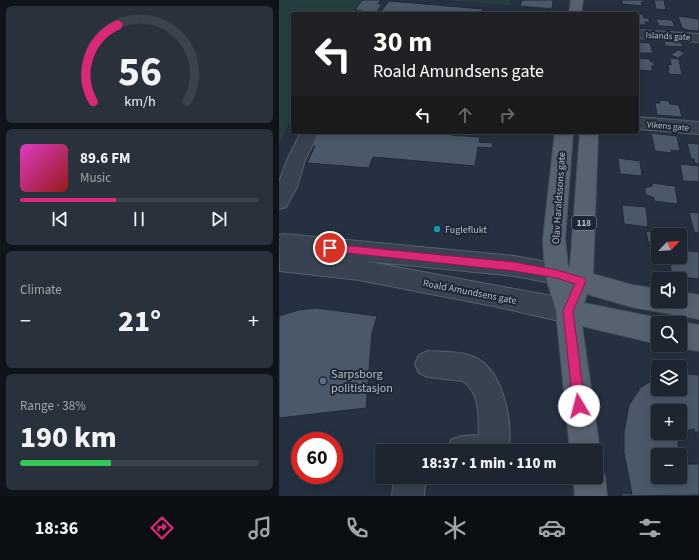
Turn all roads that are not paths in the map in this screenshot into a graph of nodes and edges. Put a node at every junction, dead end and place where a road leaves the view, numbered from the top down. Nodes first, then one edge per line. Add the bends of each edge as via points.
1 (577, 0) edge
2 (575, 12) edge
3 (639, 34) edge
4 (699, 38) edge
5 (639, 123) edge
6 (699, 128) edge
7 (309, 134) edge
8 (564, 134) edge
9 (589, 134) edge
10 (279, 201) edge
11 (280, 250) edge
12 (557, 274) junction
13 (581, 281) junction
14 (651, 299) edge
15 (687, 305) edge
16 (699, 307) edge
17 (568, 311) junction
18 (651, 329) edge
19 (687, 336) edge
20 (699, 338) edge
21 (427, 364) dead end
22 (494, 444) edge
23 (584, 444) edge
24 (409, 484) edge
25 (590, 484) edge
26 (408, 496) edge
27 (591, 496) edge

1 - 2 main road
3 - 4 street, Islands gate
5 - 6 street, Vikens gate
7 - 10 street via 295,160 287,187
8 - 12 main road, Olav Haraldssons gate via 554,239
9 - 13 main road, 118
11 - 12 street, Roald Amundsens gate via 514,266
11 - 17 street, Roald Amundsens gate via 359,270
12 - 13 main road, Roald Amundsens gate
12 - 17 main road, Olav Haraldssons gate
13 - 14 main road, Roald Amundsens gate
13 - 17 main road, 118
15 - 16 main road
17 - 18 main road, Roald Amundsens gate
17 - 23 main road, Olav Haraldssons gate
19 - 20 main road
21 - 22 street via 468,368 486,386 492,403
24 - 26 street
25 - 27 main road

